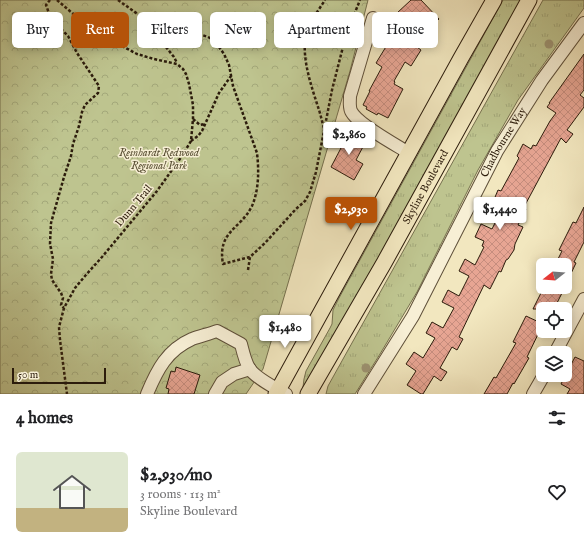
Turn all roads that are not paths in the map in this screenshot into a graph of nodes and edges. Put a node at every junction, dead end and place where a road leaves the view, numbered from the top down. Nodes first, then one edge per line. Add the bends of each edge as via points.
1 (494, 0) edge
2 (529, 0) edge
3 (372, 21) edge
4 (584, 23) edge
5 (409, 153) junction
6 (584, 299) edge
7 (560, 346) edge
8 (250, 369) junction
9 (540, 382) edge
10 (280, 393) edge
11 (147, 394) edge
12 (215, 394) edge
13 (308, 394) edge
14 (364, 394) edge
15 (533, 394) edge

1 - 5 main road
2 - 13 main road, Skyline Boulevard via 384,263
3 - 5 street via 349,104 351,111 363,124
4 - 14 street, Chadbourne Way via 542,80 497,151 413,316
5 - 10 main road
6 - 7 street
8 - 10 street
8 - 11 street via 241,344 216,331 187,342 172,352 159,369
8 - 12 street via 234,374 222,382
9 - 15 street

